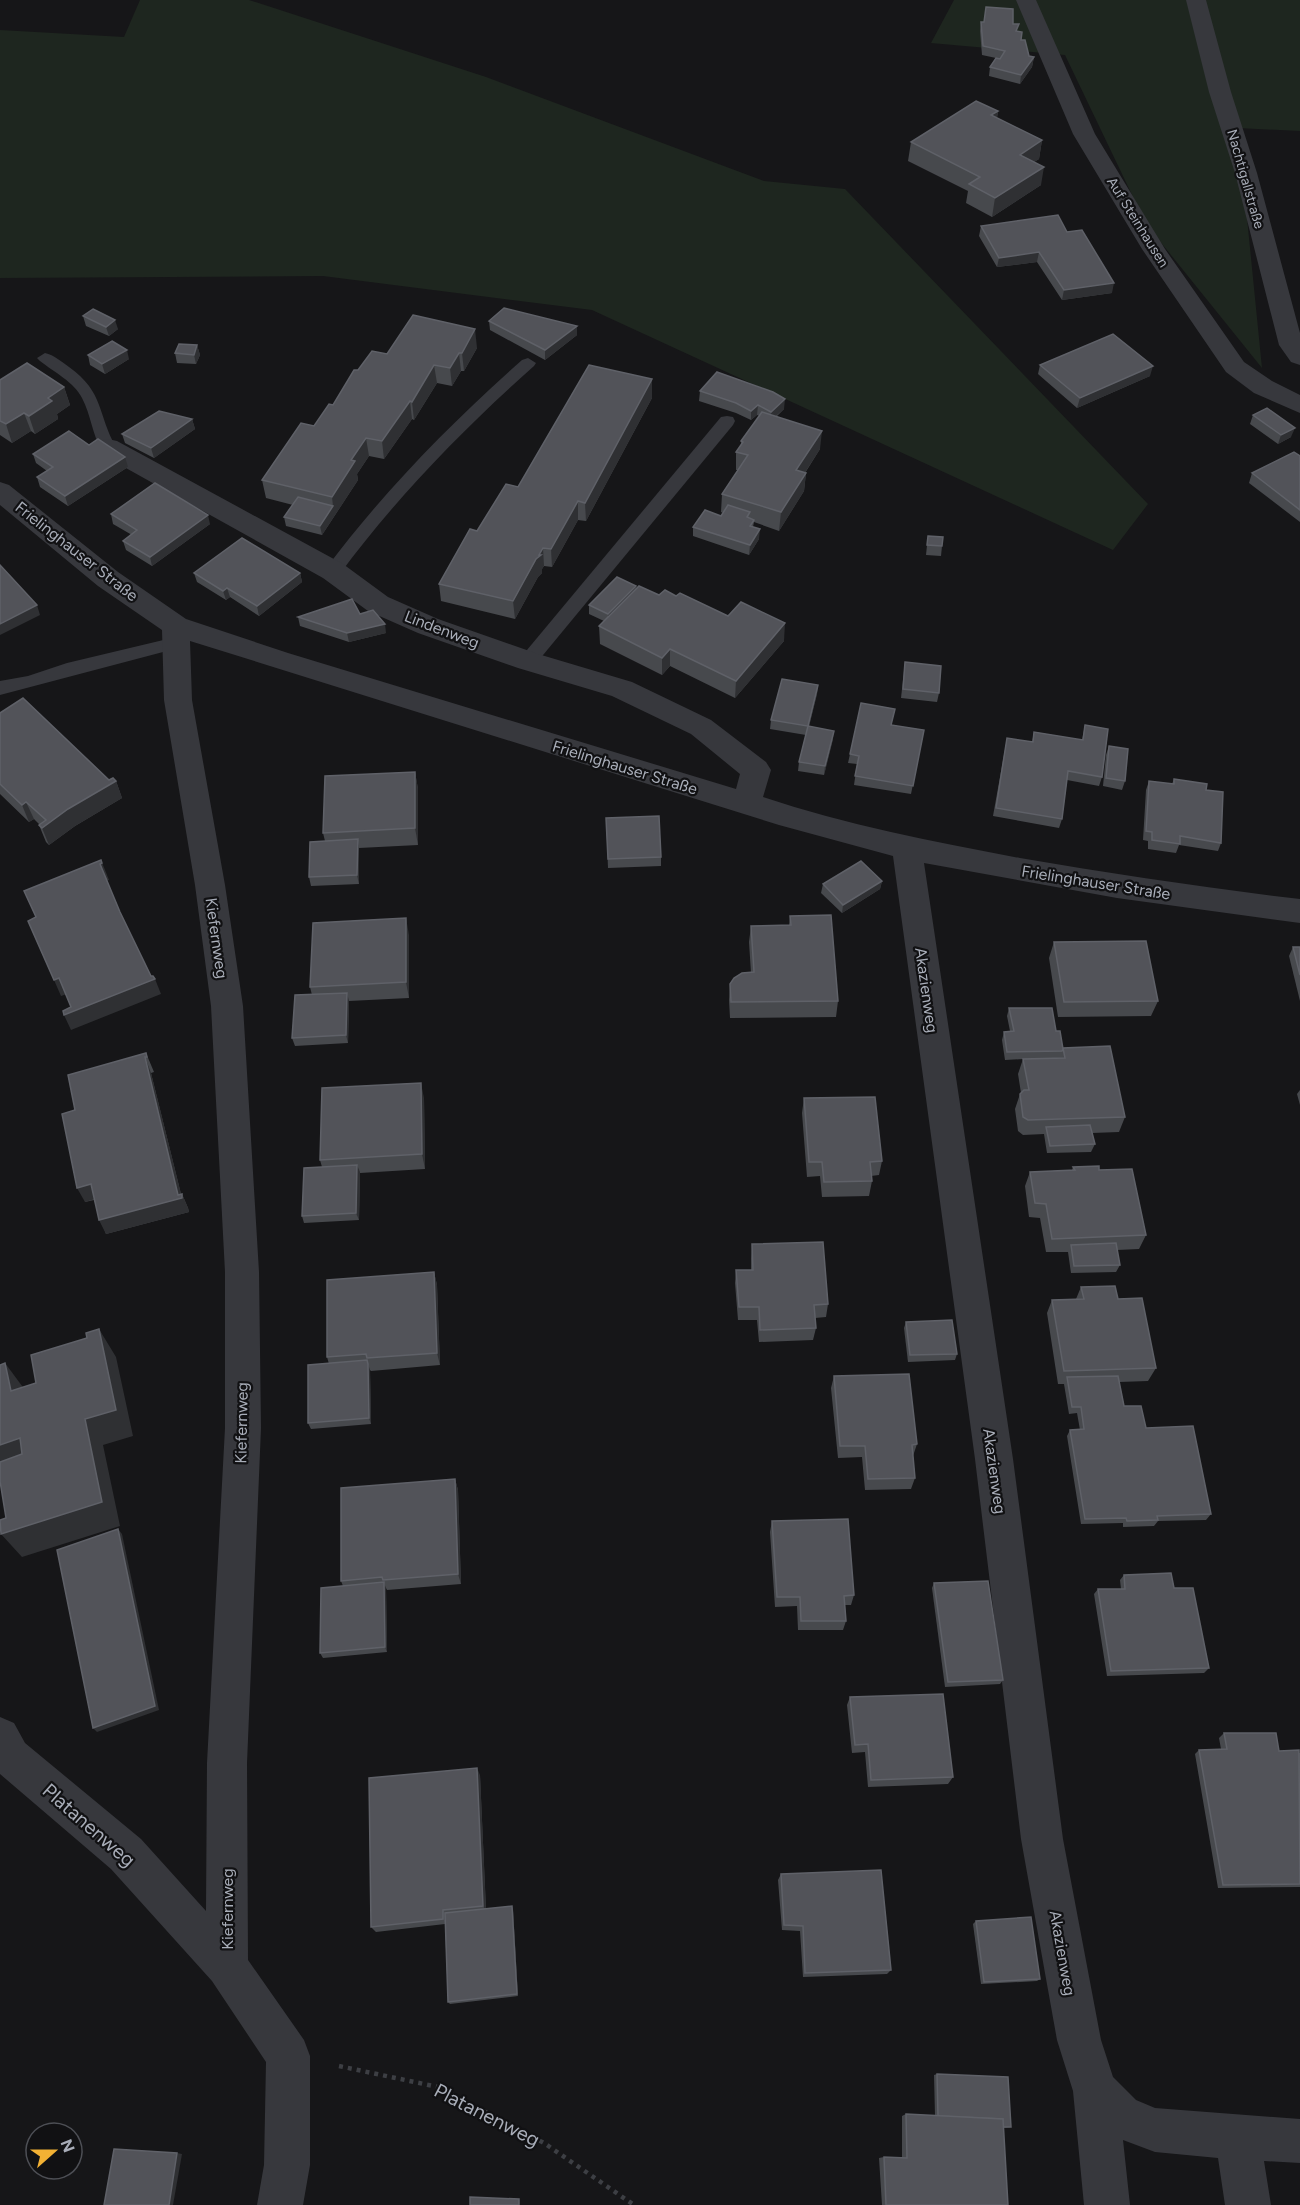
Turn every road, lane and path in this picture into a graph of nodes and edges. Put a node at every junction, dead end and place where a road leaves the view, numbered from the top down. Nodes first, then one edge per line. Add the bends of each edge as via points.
1 (1026, 0) edge
2 (1196, 0) edge
3 (1300, 357) edge
4 (45, 358) dead end
5 (528, 363) dead end
6 (1300, 405) edge
7 (727, 421) dead end
8 (108, 447) joint
9 (0, 491) edge
10 (333, 571) junction
11 (176, 634) junction
12 (528, 661) junction
13 (0, 688) edge
14 (747, 803) junction
15 (907, 849) junction
16 (1300, 911) edge
17 (4, 1754) edge
18 (226, 1966) junction
19 (288, 2056) junction
20 (1095, 2091) junction
21 (1238, 2137) junction
22 (1300, 2141) edge
23 (280, 2205) edge
24 (634, 2205) edge
25 (1107, 2205) edge
26 (1248, 2205) edge

1 - 6 street, Auf Steinhausen via 1084,134 1154,249 1234,367
2 - 3 street, Nachtigallstraße via 1291,345
4 - 8 lane via 90,396
5 - 10 lane via 404,481
7 - 12 lane
8 - 10 street, Lindenweg
9 - 11 street, Frielinghauser Straße
10 - 12 street, Lindenweg via 378,604
11 - 13 lane via 30,682
11 - 14 street, Frielinghauser Straße via 278,660
11 - 18 street, Kiefernweg via 178,700 227,1006 242,1272 243,1428 227,1763
12 - 14 street, Lindenweg via 622,689 701,727 756,770
14 - 15 street, Frielinghauser Straße
15 - 16 street, Frielinghauser Straße via 1112,886
15 - 20 street, Akazienweg via 994,1459 1042,1839 1079,2040
17 - 18 street, Platanenweg via 126,1854
18 - 19 street, Kiefernweg
19 - 23 street via 286,2164
19 - 24 path, Platanenweg via 438,2087 544,2143
20 - 21 street, Akazienweg via 1122,2117 1155,2130
20 - 25 street, Akazienweg
21 - 22 street, Akazienweg
21 - 26 street

